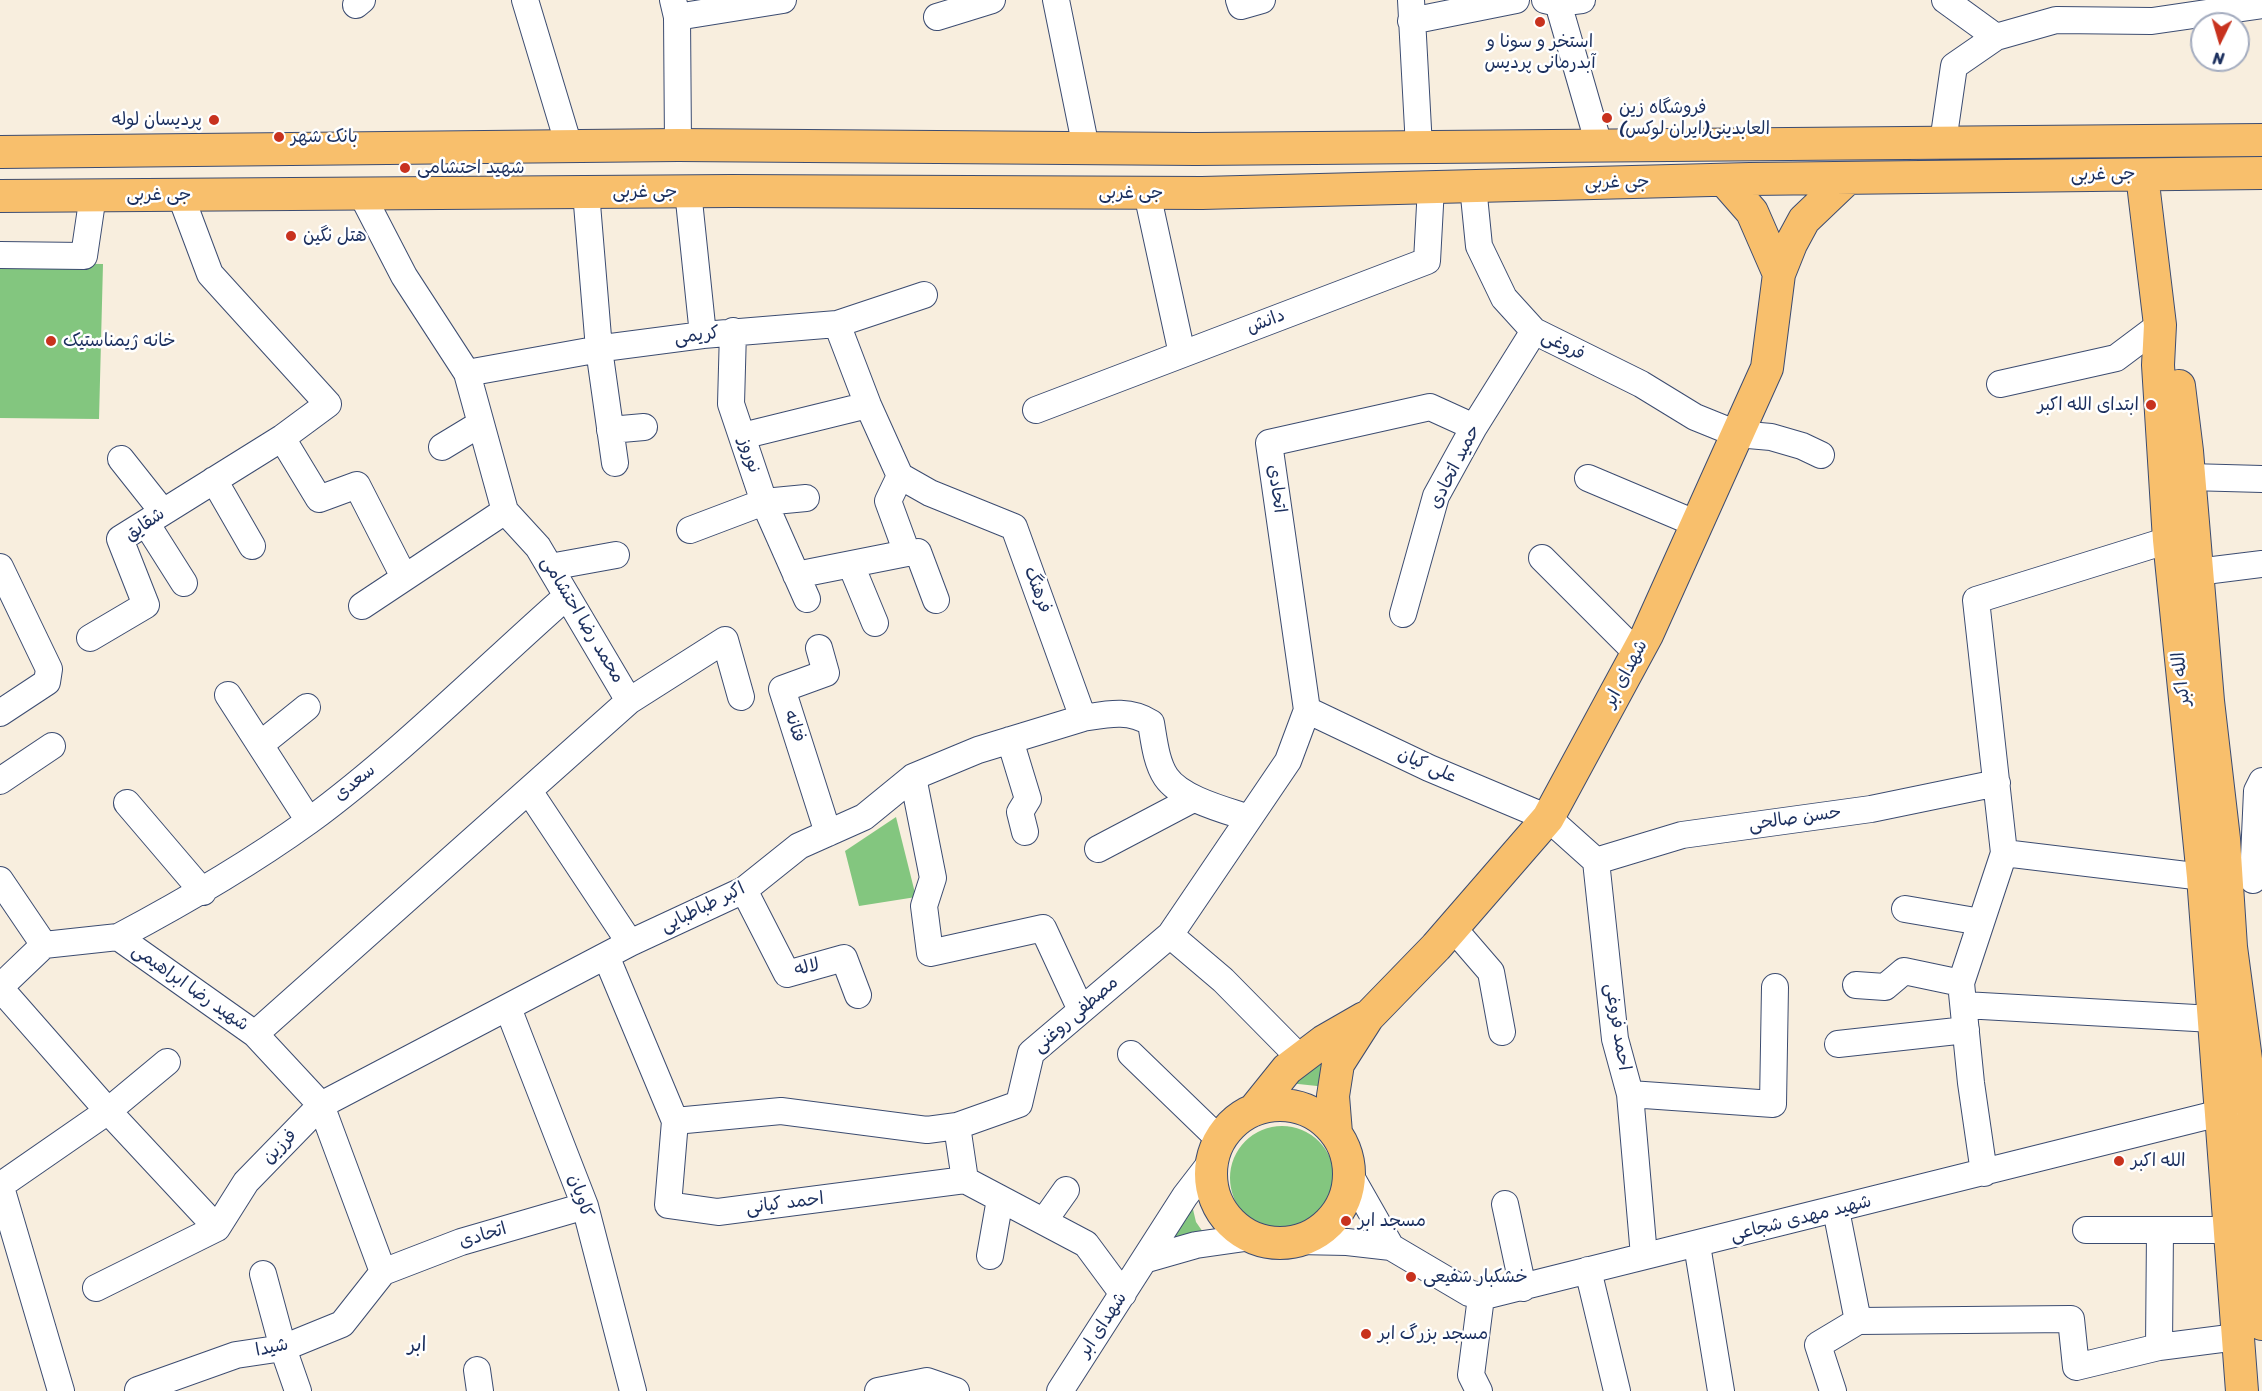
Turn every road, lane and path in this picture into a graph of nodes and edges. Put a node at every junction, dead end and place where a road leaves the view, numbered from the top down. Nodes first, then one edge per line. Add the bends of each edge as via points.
1 (525, 0) edge
2 (783, 0) edge
3 (992, 0) edge
4 (1056, 0) edge
5 (1239, 0) edge
6 (1262, 0) edge
7 (1516, 0) edge
8 (1945, 0) edge
9 (1562, 1) edge
10 (2262, 5) edge
11 (675, 9) edge
12 (1411, 10) edge
13 (2058, 10) edge
14 (937, 17) dead end
15 (1996, 37) junction
16 (2262, 140) edge
17 (1943, 142) junction
18 (678, 145) junction
19 (1599, 145) junction
20 (569, 146) junction
21 (1419, 147) junction
22 (1086, 148) junction
23 (0, 152) edge
24 (2262, 174) edge
25 (2142, 175) junction
26 (1848, 178) junction
27 (1724, 180) junction
28 (1473, 186) junction
29 (1431, 187) junction
30 (688, 191) junction
31 (586, 192) junction
32 (1147, 192) junction
33 (361, 193) junction
34 (180, 194) junction
35 (93, 195) junction
36 (0, 196) edge
37 (0, 255) edge
38 (1779, 274) junction
39 (924, 295) dead end
40 (837, 324) junction
41 (2160, 326) junction
42 (733, 331) junction
43 (1534, 331) junction
44 (703, 335) junction
45 (599, 349) junction
46 (1182, 354) junction
47 (467, 373) junction
48 (2000, 384) dead end
49 (868, 405) junction
50 (1036, 410) dead end
51 (480, 424) junction
52 (644, 427) dead end
53 (1474, 427) junction
54 (610, 430) junction
55 (1737, 434) junction
56 (742, 436) junction
57 (282, 438) junction
58 (442, 447) dead end
59 (1821, 455) dead end
60 (121, 459) dead end
61 (615, 463) dead end
62 (900, 476) junction
63 (2189, 477) junction
64 (1588, 478) dead end
65 (2262, 479) edge
66 (214, 480) junction
67 (806, 498) dead end
68 (764, 502) junction
69 (505, 511) junction
70 (154, 517) junction
71 (1697, 524) junction
72 (690, 530) dead end
73 (2169, 540) junction
74 (252, 546) dead end
75 (919, 551) junction
76 (616, 555) dead end
77 (1542, 558) dead end
78 (2262, 564) edge
79 (851, 565) junction
80 (0, 567) edge
81 (550, 567) junction
82 (2197, 572) junction
83 (796, 575) junction
84 (404, 577) junction
85 (184, 583) dead end
86 (567, 596) junction
87 (807, 599) dead end
88 (936, 600) dead end
89 (362, 606) dead end
90 (1403, 614) dead end
91 (875, 622) dead end
92 (90, 638) dead end
93 (819, 648) dead end
94 (1637, 653) junction
95 (228, 695) dead end
96 (741, 697) dead end
97 (629, 701) junction
98 (307, 707) dead end
99 (1307, 710) junction
100 (0, 713) edge
101 (1083, 718) junction
102 (1010, 740) junction
103 (261, 744) junction
104 (52, 746) dead end
105 (914, 777) junction
106 (0, 781) edge
107 (2262, 781) edge
108 (1997, 783) junction
109 (530, 791) junction
110 (1193, 799) junction
111 (127, 803) dead end
112 (1249, 818) junction
113 (1548, 818) junction
114 (309, 821) junction
115 (1025, 832) dead end
116 (828, 833) junction
117 (1098, 849) dead end
118 (2004, 853) junction
119 (1596, 861) junction
120 (2236, 879) edge
121 (0, 880) edge
122 (744, 890) junction
123 (203, 892) junction
124 (1905, 909) dead end
125 (1982, 922) junction
126 (1453, 928) junction
127 (1170, 935) junction
128 (118, 937) junction
129 (630, 943) junction
130 (44, 945) junction
131 (606, 956) junction
132 (1856, 985) dead end
133 (1775, 987) dead end
134 (0, 988) edge
135 (1962, 994) junction
136 (858, 995) dead end
137 (508, 1008) junction
138 (1081, 1010) junction
139 (1368, 1017) junction
140 (2213, 1020) junction
141 (1966, 1030) junction
142 (1502, 1032) dead end
143 (255, 1034) junction
144 (1838, 1044) dead end
145 (1131, 1054) dead end
146 (1301, 1059) junction
147 (167, 1062) dead end
148 (1630, 1094) junction
149 (321, 1105) junction
150 (1254, 1110) junction
151 (108, 1111) junction
152 (2258, 1112) edge
153 (2220, 1113) junction
154 (675, 1120) junction
155 (957, 1126) junction
156 (1336, 1133) junction
157 (1216, 1151) junction
158 (1984, 1173) junction
159 (1350, 1175) junction
160 (965, 1180) junction
161 (0, 1185) edge
162 (1066, 1190) dead end
163 (1000, 1198) junction
164 (1505, 1204) dead end
165 (585, 1206) junction
166 (1836, 1210) junction
167 (1044, 1221) junction
168 (217, 1228) junction
169 (2086, 1230) dead end
170 (2160, 1230) junction
171 (2230, 1230) junction
172 (1252, 1237) junction
173 (1297, 1241) junction
174 (1697, 1245) junction
175 (2260, 1246) edge
176 (1391, 1247) junction
177 (990, 1256) dead end
178 (1644, 1256) junction
179 (1147, 1259) junction
180 (1588, 1270) junction
181 (383, 1272) junction
182 (263, 1274) dead end
183 (1523, 1287) junction
184 (96, 1288) dead end
185 (1123, 1294) junction
186 (1481, 1297) junction
187 (1858, 1320) junction
188 (2249, 1330) edge
189 (2159, 1347) junction
190 (283, 1348) junction
191 (138, 1390) edge
192 (61, 1391) edge
193 (298, 1391) edge
194 (633, 1391) edge
195 (878, 1391) edge
196 (956, 1391) edge
197 (1060, 1391) edge
198 (1479, 1391) edge
199 (1617, 1391) edge
200 (1721, 1391) edge
201 (1833, 1391) edge
202 (2242, 1391) edge

1 - 20 street
2 - 11 street
3 - 14 street
4 - 22 street
5 - 6 street via 1241,6
7 - 12 street
8 - 15 street
9 - 19 street
10 - 13 street via 2152,21
11 - 18 street
12 - 21 street
13 - 15 street
15 - 17 street via 1954,66
16 - 17 main road, جی غربی
17 - 19 main road, جی غربی
18 - 20 main road, جی غربی
18 - 22 main road, جی غربی
19 - 21 main road, جی غربی
20 - 23 main road, جی غربی
21 - 22 main road, جی غربی
24 - 25 main road, جی غربی
25 - 26 main road, جی غربی
25 - 41 main road, الله اکبر
26 - 27 main road, جی غربی
26 - 38 main road via 1804,220
27 - 28 main road, جی غربی
27 - 38 main road via 1752,212
28 - 29 main road, جی غربی
28 - 43 street, فروغی via 1479,246 1504,298
29 - 32 main road, جی غربی
29 - 46 street, دانش via 1427,261
30 - 31 main road, جی غربی
30 - 32 main road, جی غربی
30 - 44 street
31 - 33 main road, جی غربی
31 - 45 street
32 - 46 street
33 - 34 main road, جی غربی
33 - 47 street, محمد رضا احتشامی via 404,276
34 - 35 main road, جی غربی
34 - 57 street, شقایق via 210,274 328,404
35 - 36 main road, جی غربی
35 - 37 street via 84,256
38 - 55 main road, شهدای ابر via 1767,368
39 - 40 street, کریمی
40 - 42 street, کریمی
40 - 49 street
41 - 48 street via 2116,358
41 - 63 main road, الله اکبر via 2177,371
41 - 73 main road, الله اکبر via 2158,365
42 - 44 street, کریمی
42 - 56 street, نوروز via 731,404
43 - 53 street, حمید اتحادی
43 - 55 street, فروغی via 1641,384 1695,417
44 - 45 street, کریمی
45 - 47 street, کریمی
45 - 54 street
46 - 50 street, دانش
47 - 51 street, محمد رضا احتشامی
49 - 56 street
49 - 62 street
51 - 58 street
51 - 69 street, محمد رضا احتشامی
52 - 54 street
53 - 90 street, حمید اتحادی via 1436,496
53 - 99 street, اتحادی via 1430,407 1269,443
54 - 61 street
55 - 59 street, فروغی via 1771,437
55 - 71 main road, شهدای ابر
56 - 68 street, نوروز
57 - 66 street, شقایق
57 - 84 street via 319,498 357,485
60 - 70 street
62 - 75 street via 888,501
62 - 101 street, فرهنگ via 930,493 1014,527
63 - 65 street
63 - 82 main road, الله اکبر
64 - 71 street
66 - 70 street, شقایق
66 - 74 street
67 - 68 street
68 - 72 street
68 - 83 street, نوروز
69 - 81 street, محمد رضا احتشامی via 538,547
69 - 84 street
70 - 85 street
70 - 92 street, شقایق via 120,539 146,605
71 - 94 main road, شهدای ابر
73 - 108 street via 1976,600
73 - 120 main road, الله اکبر
75 - 79 street
75 - 88 street
76 - 81 street
77 - 94 street
78 - 82 street
79 - 83 street
79 - 91 street
80 - 100 street via 49,669 47,682
81 - 86 street, محمد رضا احتشامی
82 - 120 main road, الله اکبر
83 - 87 street, نوروز
84 - 89 street
86 - 97 street, محمد رضا احتشامی
86 - 114 street, سعدی via 368,774
93 - 116 street, فتانه via 826,673 782,689
94 - 113 main road, شهدای ابر
95 - 103 street
96 - 97 street via 725,640
97 - 109 street, محمد رضا احتشامی
98 - 103 street
99 - 112 street, مصطفی روغنی via 1288,760
99 - 113 street, علی کیان via 1429,768
101 - 102 street, اکبر طباطبایی
101 - 110 street via 1116,712 1137,714 1151,723 1167,778
102 - 105 street, اکبر طباطبایی
102 - 115 street via 1028,799 1020,812
103 - 114 street
104 - 106 street
105 - 116 street, اکبر طباطبایی via 864,817
105 - 138 street via 933,878 924,906 930,953 1043,928
107 - 120 street
108 - 118 street
108 - 119 street, حسن صالحی via 1871,809 1682,835
109 - 129 street
109 - 143 street, محمد رضا احتشامی
110 - 112 street
110 - 117 street
111 - 123 street
112 - 127 street, مصطفی روغنی
113 - 119 street
113 - 126 main road, شهدای ابر
114 - 123 street, سعدی
116 - 122 street, اکبر طباطبایی via 799,846
118 - 120 street
118 - 125 street
119 - 148 street, احمد فروغی via 1616,1039
120 - 140 main road, الله اکبر
120 - 152 main road, الله اکبر via 2236,1000
121 - 130 street
122 - 129 street, اکبر طباطبایی
122 - 136 street, لاله via 787,974 844,958
123 - 128 street, سعدی
124 - 125 street
125 - 135 street
126 - 139 main road, شهدای ابر
126 - 142 street via 1491,972
127 - 138 street, مصطفی روغنی
127 - 146 street via 1223,980
128 - 130 street, شهید رضا ابراهیمی
128 - 143 street, شهید رضا ابراهیمی
129 - 131 street, اکبر طباطبایی
130 - 134 street
131 - 137 street, اکبر طباطبایی
131 - 154 street, احمد کیانی
132 - 135 street via 1885,987 1904,971
133 - 148 street via 1773,1104
134 - 151 street
135 - 140 street
135 - 141 street
137 - 149 street, اکبر طباطبایی
137 - 165 street, کاویان
138 - 155 street, مصطفی روغنی via 1030,1053 1019,1104
139 - 146 main road via 1324,1041
139 - 156 main road via 1338,1064 1333,1096
140 - 153 main road, الله اکبر
141 - 144 street
141 - 158 street
143 - 149 street, شهید رضا ابراهیمی
145 - 157 street
146 - 150 main road via 1287,1068
147 - 151 street
148 - 178 street, احمد فروغی
149 - 168 street, فرزین via 246,1182
149 - 181 street
150 - 156 main road via 1276,1105 1299,1107 1320,1117
150 - 157 main road via 1234,1122
151 - 161 street
151 - 168 street
152 - 153 street, شهید مهدی شجاعی
152 - 175 main road, الله اکبر
153 - 158 street, شهید مهدی شجاعی
153 - 171 main road, الله اکبر
154 - 155 street, مصطفی روغنی via 781,1111 927,1130
154 - 160 street, احمد کیانی via 668,1205 718,1212
155 - 160 street
156 - 159 main road via 1346,1153
157 - 172 main road via 1212,1184 1219,1206 1233,1224
157 - 179 street, شهدای ابر
158 - 166 street, شهید مهدی شجاعی
159 - 173 main road via 1346,1197 1335,1217 1318,1232
159 - 176 street
160 - 163 street
161 - 192 street
162 - 167 street
163 - 167 street
163 - 177 street
164 - 183 street
165 - 181 street, اتحادی via 461,1242
165 - 194 street, کاویان
166 - 174 street, شهید مهدی شجاعی
166 - 187 street
167 - 185 street via 1086,1244
168 - 184 street
169 - 170 street
170 - 171 street
170 - 189 street
171 - 188 main road, الله اکبر
172 - 173 main road via 1274,1243
172 - 179 street via 1196,1245
173 - 176 street
174 - 178 street, شهید مهدی شجاعی
174 - 200 street
175 - 188 main road, الله اکبر
176 - 186 street
178 - 180 street, شهید مهدی شجاعی
179 - 185 street, شهدای ابر
180 - 183 street, شهید مهدی شجاعی
180 - 199 street
181 - 190 street, شیدا via 342,1324
182 - 190 street
183 - 186 street, شهید مهدی شجاعی
185 - 197 street, شهدای ابر
186 - 198 street via 1471,1375
187 - 189 street via 2071,1319 2076,1367
187 - 201 street via 1818,1345
188 - 189 street
188 - 202 main road, الله اکبر
190 - 191 street, شیدا via 236,1355
190 - 193 street
195 - 196 street via 927,1380

